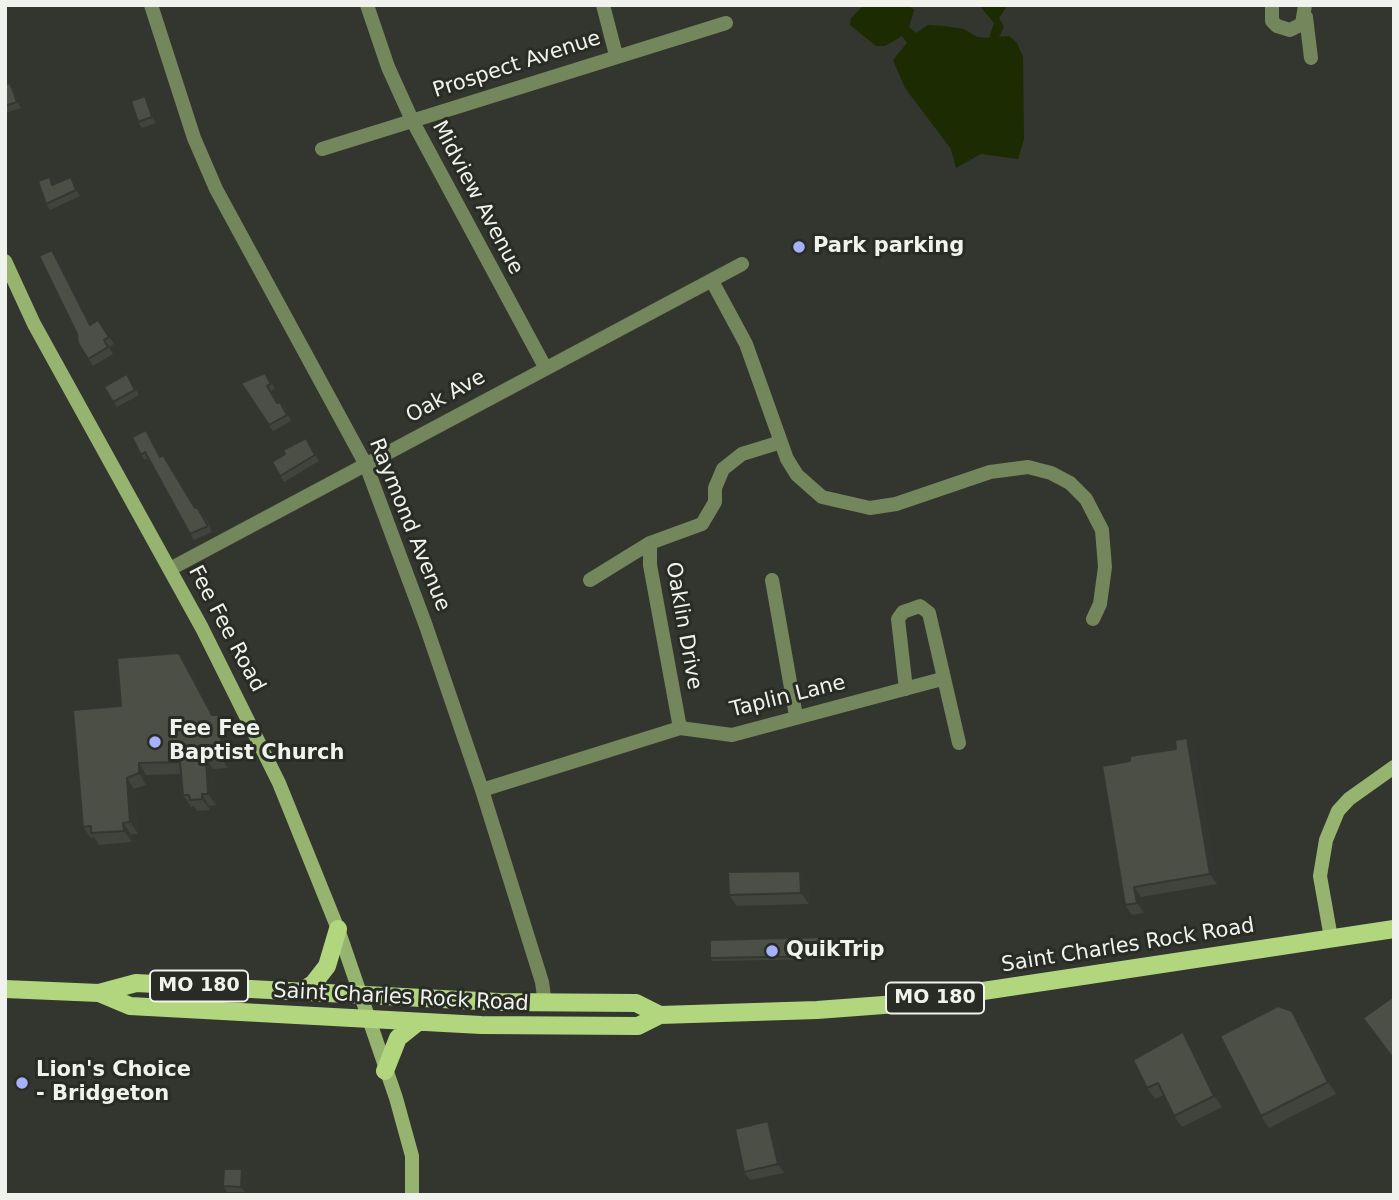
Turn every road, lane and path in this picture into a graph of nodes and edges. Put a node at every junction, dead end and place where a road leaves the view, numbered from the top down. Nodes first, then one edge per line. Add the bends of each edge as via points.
1 (151, 5) edge
2 (367, 5) edge
3 (603, 5) edge
4 (1272, 5) edge
5 (1305, 11) edge
6 (726, 23) dead end
7 (1290, 30) junction
8 (615, 55) junction
9 (412, 120) junction
10 (322, 149) dead end
11 (5, 261) edge
12 (743, 264) dead end
13 (712, 281) junction
14 (545, 367) junction
15 (781, 442) junction
16 (366, 465) junction
17 (650, 543) junction
18 (170, 569) junction
19 (590, 580) dead end
20 (772, 580) dead end
21 (1093, 619) dead end
22 (943, 679) junction
23 (906, 689) junction
24 (796, 716) junction
25 (680, 728) junction
26 (959, 743) dead end
27 (1394, 767) edge
28 (482, 790) junction
29 (338, 929) junction
30 (1394, 929) edge
31 (1331, 938) junction
32 (5, 989) edge
33 (300, 992) junction
34 (99, 993) junction
35 (360, 996) junction
36 (545, 1004) junction
37 (660, 1015) junction
38 (367, 1019) junction
39 (418, 1022) junction
40 (385, 1071) junction
41 (412, 1195) edge

1 - 16 street, Raymond Avenue via 194,138 216,189
2 - 9 street, Midview Avenue
3 - 8 street
4 - 7 street via 1272,21
5 - 7 street via 1302,24
5 - 7 street via 1311,58
6 - 8 street, Prospect Avenue
8 - 9 street, Prospect Avenue
9 - 10 street, Prospect Avenue
9 - 14 street, Midview Avenue
11 - 18 street, Fee Fee Road via 34,324
12 - 13 street, Oak Ave
13 - 14 street, Oak Ave
13 - 15 street via 746,344
14 - 16 street, Oak Ave
15 - 17 street, Oaklin Drive via 742,454 723,469 715,502 702,524
15 - 21 street via 797,475 822,497 853,506 896,504 989,472 1028,467 1070,483 1096,514 1106,549 1100,604
16 - 18 street, Oak Ave
16 - 28 street, Raymond Avenue
17 - 19 street
17 - 25 street, Oaklin Drive via 650,565
18 - 29 street, Fee Fee Road via 262,746
20 - 24 street
22 - 23 street, Taplin Lane
22 - 23 street via 929,613 920,606 910,608 898,619
22 - 26 street
23 - 24 street, Taplin Lane
24 - 25 street, Taplin Lane via 732,735
25 - 28 street, Taplin Lane
27 - 31 street via 1349,799 1338,811 1326,839 1320,876
28 - 36 street, Raymond Avenue
29 - 33 main road via 327,966
29 - 35 street, Fee Fee Road
30 - 31 main road, Saint Charles Rock Road / MO 180
31 - 37 main road, Saint Charles Rock Road / MO 180 via 897,1004
32 - 34 main road, Saint Charles Rock Road / MO 180
33 - 34 main road, Saint Charles Rock Road / MO 180 via 136,983
33 - 35 main road, Saint Charles Rock Road / MO 180
34 - 38 main road, Saint Charles Rock Road / MO 180 via 130,1006
35 - 36 main road, Saint Charles Rock Road / MO 180
35 - 38 street, Fee Fee Road
36 - 37 main road, Saint Charles Rock Road / MO 180 via 636,1003
37 - 39 main road, Saint Charles Rock Road / MO 180 via 638,1026
38 - 39 main road, Saint Charles Rock Road / MO 180
38 - 40 street, Fee Fee Road
39 - 40 main road via 398,1038
40 - 41 street, Fee Fee Road via 412,1156

